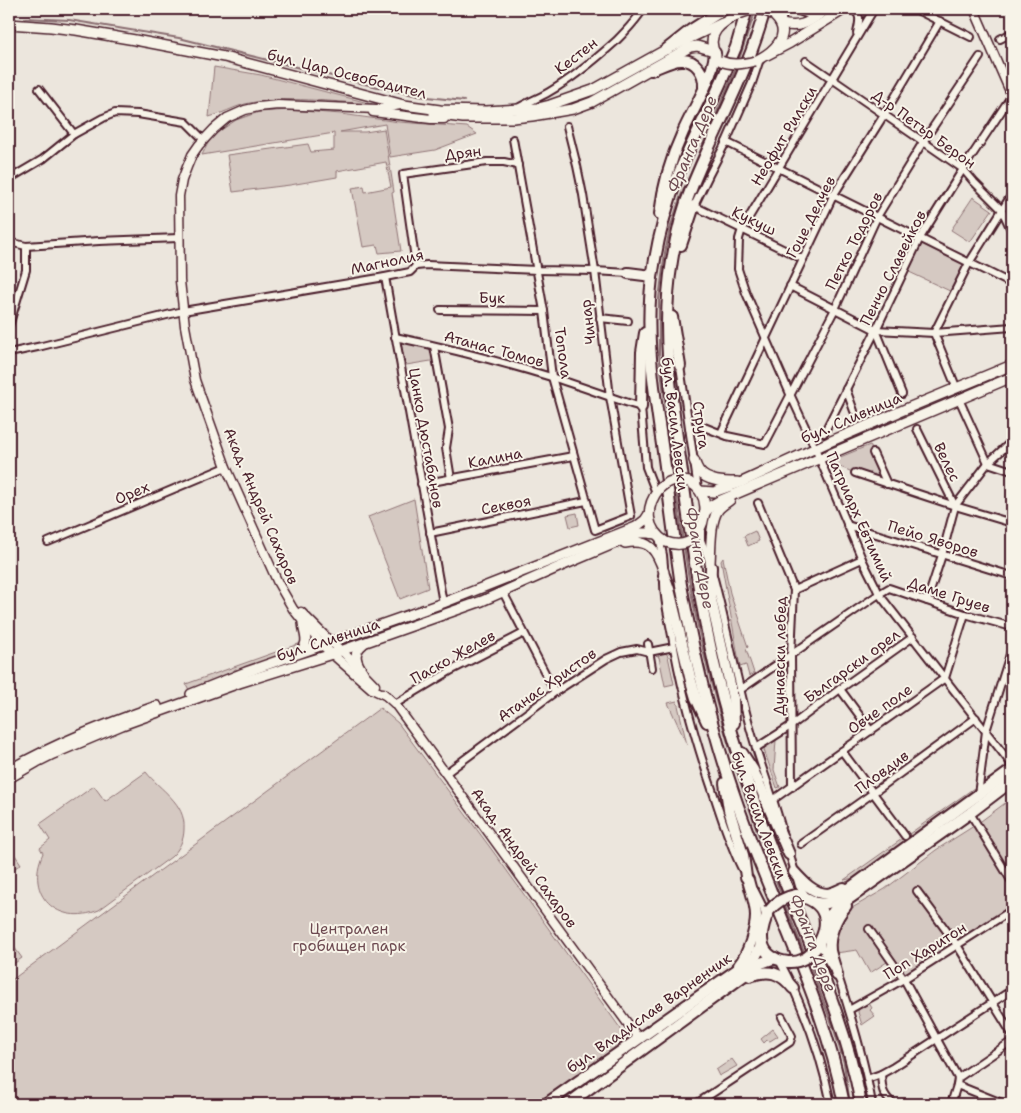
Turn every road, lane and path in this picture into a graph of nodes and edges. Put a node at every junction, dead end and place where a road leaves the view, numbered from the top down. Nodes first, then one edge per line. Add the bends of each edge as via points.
1 (643, 9) edge
2 (723, 9) edge
3 (799, 9) edge
4 (827, 9) edge
5 (845, 9) edge
6 (850, 9) edge
7 (874, 9) edge
8 (914, 9) edge
9 (974, 9) edge
10 (739, 12) edge
11 (776, 15) edge
12 (940, 21) junction
13 (722, 23) junction
14 (9, 24) edge
15 (9, 29) edge
16 (1012, 33) edge
17 (857, 37) junction
18 (971, 37) dead end
19 (1000, 39) dead end
20 (667, 49) junction
21 (716, 55) junction
22 (761, 57) junction
23 (980, 57) dead end
24 (806, 61) dead end
25 (651, 70) junction
26 (833, 79) junction
27 (39, 89) dead end
28 (703, 90) junction
29 (1012, 96) edge
30 (404, 105) junction
31 (391, 107) junction
32 (349, 108) junction
33 (514, 110) junction
34 (884, 115) junction
35 (463, 118) junction
36 (566, 126) dead end
37 (74, 134) junction
38 (513, 139) dead end
39 (204, 140) junction
40 (726, 142) junction
41 (923, 142) junction
42 (518, 165) junction
43 (779, 168) junction
44 (963, 169) junction
45 (9, 179) edge
46 (1012, 194) edge
47 (833, 196) junction
48 (694, 206) junction
49 (1002, 210) junction
50 (877, 217) junction
51 (742, 229) junction
52 (1012, 232) edge
53 (179, 238) junction
54 (920, 238) junction
55 (9, 242) edge
56 (26, 246) junction
57 (738, 249) joint
58 (803, 259) junction
59 (969, 263) junction
60 (654, 265) junction
61 (416, 266) junction
62 (537, 270) junction
63 (595, 271) junction
64 (628, 272) joint
65 (670, 276) junction
66 (385, 277) junction
67 (651, 280) junction
68 (1012, 284) edge
69 (790, 286) junction
70 (669, 289) junction
71 (834, 309) junction
72 (440, 310) dead end
73 (183, 311) junction
74 (544, 311) junction
75 (600, 318) junction
76 (628, 321) dead end
77 (9, 326) edge
78 (1012, 327) edge
79 (876, 330) junction
80 (934, 333) junction
81 (766, 336) junction
82 (395, 338) junction
83 (434, 346) junction
84 (9, 353) edge
85 (1012, 365) edge
86 (680, 366) joint
87 (1012, 377) edge
88 (552, 378) junction
89 (846, 389) junction
90 (957, 389) junction
91 (790, 394) junction
92 (902, 394) dead end
93 (610, 397) junction
94 (959, 399) junction
95 (641, 407) junction
96 (854, 411) dead end
97 (690, 427) junction
98 (917, 429) dead end
99 (721, 433) junction
100 (824, 433) dead end
101 (1012, 441) edge
102 (815, 448) junction
103 (873, 453) dead end
104 (573, 456) junction
105 (819, 458) junction
106 (694, 460) junction
107 (988, 463) junction
108 (226, 467) junction
109 (1012, 471) edge
110 (855, 473) dead end
111 (451, 479) junction
112 (422, 484) junction
113 (887, 484) junction
114 (743, 486) junction
115 (699, 490) junction
116 (658, 491) junction
117 (586, 501) junction
118 (758, 502) dead end
119 (955, 506) junction
120 (649, 514) junction
121 (704, 514) junction
122 (631, 516) joint
123 (1012, 523) edge
124 (847, 525) junction
125 (698, 532) junction
126 (430, 533) junction
127 (660, 538) junction
128 (48, 542) dead end
129 (606, 548) junction
130 (942, 555) junction
131 (862, 559) junction
132 (710, 564) junction
133 (537, 571) junction
134 (664, 573) junction
135 (1012, 576) edge
136 (794, 590) junction
137 (503, 592) junction
138 (879, 594) junction
139 (287, 599) junction
140 (927, 601) junction
141 (443, 603) junction
142 (965, 614) junction
143 (304, 623) junction
144 (1012, 627) edge
145 (524, 633) junction
146 (913, 637) junction
147 (327, 643) junction
148 (365, 643) junction
149 (648, 644) dead end
150 (674, 647) junction
151 (1012, 648) edge
152 (342, 651) junction
153 (301, 652) junction
154 (649, 652) junction
155 (332, 654) junction
156 (791, 655) junction
157 (652, 668) dead end
158 (363, 672) junction
159 (945, 678) junction
160 (1002, 679) junction
161 (1012, 682) edge
162 (840, 689) junction
163 (740, 690) junction
164 (555, 692) junction
165 (385, 695) junction
166 (395, 704) junction
167 (976, 718) junction
168 (792, 725) junction
169 (871, 731) junction
170 (986, 731) junction
171 (735, 742) junction
172 (756, 748) junction
173 (719, 750) junction
174 (842, 751) junction
175 (1012, 765) edge
176 (9, 770) edge
177 (1012, 770) edge
178 (446, 773) junction
179 (9, 778) edge
180 (1012, 781) edge
181 (792, 786) junction
182 (873, 793) junction
183 (978, 795) junction
184 (774, 799) junction
185 (970, 812) junction
186 (905, 836) dead end
187 (801, 844) dead end
188 (789, 854) junction
189 (794, 872) junction
190 (747, 878) junction
191 (863, 879) junction
192 (1012, 882) edge
193 (916, 891) dead end
194 (860, 892) junction
195 (812, 901) junction
196 (1012, 910) edge
197 (767, 916) junction
198 (825, 924) junction
199 (869, 929) dead end
200 (761, 940) junction
201 (818, 944) junction
202 (957, 945) junction
203 (780, 960) junction
204 (837, 975) junction
205 (736, 976) junction
206 (904, 979) junction
207 (793, 988) junction
208 (1012, 990) edge
209 (993, 1003) junction
210 (849, 1010) junction
211 (782, 1017) dead end
212 (1012, 1034) edge
213 (936, 1038) junction
214 (638, 1039) junction
215 (1012, 1041) edge
216 (881, 1074) junction
217 (867, 1079) junction
218 (957, 1081) junction
219 (546, 1104) edge
220 (568, 1104) edge
221 (696, 1104) edge
222 (831, 1104) edge
223 (844, 1104) edge
224 (861, 1104) edge
225 (872, 1104) edge
226 (893, 1104) edge
227 (951, 1104) edge
228 (1004, 1104) edge

1 - 33 street, Кестен via 626,31 586,66 549,92
2 - 20 main road
3 - 4 main road via 811,12
4 - 11 main road via 796,26
5 - 22 main road
6 - 17 street, Неофит Рилски via 857,12 859,18
7 - 17 street, Неофит Рилски
8 - 12 street
9 - 29 street
10 - 11 main road, bridge via 758,9
10 - 13 main road, бул. Цар Освободител
10 - 60 main road, бул. Васил Левски via 736,47 672,192
11 - 22 main road via 783,31 781,38
11 - 65 main road, бул. Васил Левски via 754,43 693,184 676,240
12 - 18 street
12 - 34 street, Гоце Делчев
13 - 20 main road, бул. Цар Освободител
13 - 21 main road via 712,38
14 - 30 main road, бул. Цар Освободител via 86,32 224,56
15 - 31 main road, бул. Цар Освободител via 74,34 188,54 265,71
16 - 19 street
17 - 26 street, Неофит Рилски
20 - 33 main road, бул. Цар Освободител via 593,90 550,105
21 - 22 main road, бул. Цар Освободител, bridge via 731,64
21 - 25 main road, бул. Цар Освободител via 700,46 693,46
21 - 28 main road
22 - 40 street
23 - 41 street, Петко Тодоров
24 - 26 street, Д-р Петър Берон
25 - 28 main road via 686,60 701,71
25 - 35 main road, бул. Цар Освободител via 592,102 573,108 513,118
26 - 34 street, Д-р Петър Берон
26 - 43 street, Неофит Рилски
27 - 37 street
28 - 60 main road via 682,132 668,173
29 - 44 street, Пенчо Славейков
30 - 31 street
30 - 33 main road, бул. Цар Освободител via 440,110
31 - 32 street
31 - 35 main road, бул. Цар Освободител
32 - 35 street via 431,119
32 - 39 street, Акад. Андрей Сахаров via 258,107 227,118
34 - 41 street, Д-р Петър Берон
34 - 47 street, Гоце Делчев
36 - 63 street, Чинар via 581,185
37 - 39 street via 103,118 120,113 186,122
37 - 45 street via 43,159
38 - 42 street, Топола
39 - 53 street, Акад. Андрей Сахаров via 192,155 182,180
40 - 43 street
40 - 48 street
41 - 44 street, Д-р Петър Берон
41 - 50 street, Петко Тодоров
42 - 61 street, Дрян via 487,162 403,174
42 - 62 street, Топола
43 - 47 street
43 - 51 street, Неофит Рилски
44 - 49 street, Д-р Петър Берон
44 - 54 street, Пенчо Славейков
46 - 49 street
47 - 50 street
47 - 58 street, Гоце Делчев
48 - 51 street, Кукуш
48 - 65 main road
49 - 52 street, Д-р Петър Берон
49 - 59 street
50 - 54 street
50 - 71 street, Петко Тодоров
51 - 57 street, Неофит Рилски
51 - 58 street, Кукуш
53 - 56 street
53 - 73 street, Акад. Андрей Сахаров
54 - 59 street
54 - 79 street, Пенчо Славейков
55 - 56 street
56 - 77 street via 26,270
57 - 81 street, Патриарх Евтимий via 738,270
58 - 69 street, Гоце Делчев
59 - 68 street
59 - 80 street
60 - 67 main road, бул. Васил Левски
61 - 62 street, Магнолия
61 - 66 street, Магнолия via 410,272
62 - 63 street, Магнолия
62 - 74 street, Топола
63 - 64 street, Магнолия
63 - 75 street, Чинар
64 - 67 main road
65 - 70 main road, бул. Васил Левски
66 - 73 street, Магнолия
66 - 82 street, Цанко Дюстабанов
67 - 95 main road via 642,352
67 - 173 main road, бул. Васил Левски via 652,372 679,572
69 - 71 street
69 - 81 street, Гоце Делчев
70 - 86 main road
70 - 171 main road, бул. Васил Левски via 667,336 671,393 694,554 708,634
71 - 79 street
71 - 91 street, Петко Тодоров
72 - 74 street, Бук
73 - 84 street, Магнолия
73 - 108 street, Акад. Андрей Сахаров via 196,380
74 - 88 street, Топола
75 - 76 street
75 - 93 street, Чинар
78 - 80 street
79 - 80 street
79 - 89 street, Пенчо Славейков
79 - 92 street
80 - 90 street
81 - 91 street, Патриарх Евтимий
81 - 99 street, Гоце Делчев
82 - 83 street, Атанас Томов
82 - 112 street, Цанко Дюстабанов
83 - 88 street, Атанас Томов
83 - 111 street via 449,429 446,448
85 - 90 main road, бул. Сливница
86 - 97 street, Струга
87 - 94 main road, бул. Сливница
88 - 93 street, Атанас Томов
88 - 104 street, Топола
89 - 96 street
89 - 100 street, Пенчо Славейков
90 - 102 main road, бул. Сливница
91 - 99 street, Петко Тодоров via 764,444
91 - 102 street, Патриарх Евтимий
93 - 95 street, Атанас Томов
93 - 122 street, Чинар
94 - 105 main road, бул. Сливница
94 - 107 street
95 - 116 street via 646,467
97 - 99 street via 704,427
97 - 106 street, Струга
98 - 119 street, Велес
101 - 107 street
102 - 105 street, Патриарх Евтимий
102 - 114 main road, бул. Сливница
103 - 113 street
104 - 111 street, Калина
104 - 117 street, Топола
105 - 114 main road, бул. Сливница
105 - 124 street, Патриарх Евтимий
106 - 114 main road via 700,472 707,476
106 - 115 street, Струга
107 - 109 street
107 - 119 street
108 - 128 street, Орех
108 - 139 street, Акад. Андрей Сахаров
110 - 113 street
111 - 112 street, Калина
112 - 126 street, Цанко Дюстабанов
113 - 119 street
114 - 115 main road, бул. Сливница via 714,492
114 - 121 main road, бул. Сливница via 716,502
114 - 132 main road via 716,512
115 - 116 main road, bridge via 689,482 677,480 664,484
115 - 121 main road via 705,503
116 - 120 main road
117 - 122 street, Топола via 595,530
117 - 126 street, Секвоя
118 - 136 street, Дунавски лебед
119 - 123 street
119 - 130 street
120 - 127 main road via 651,526
120 - 133 main road, бул. Сливница via 636,527
121 - 125 main road
124 - 130 street, Пейо Яворов
124 - 131 street, Патриарх Евтимий
125 - 127 main road, bridge via 690,541 681,544
125 - 132 street
126 - 141 street, Цанко Дюстабанов
127 - 129 main road, бул. Сливница via 648,533 640,534
127 - 134 street
129 - 133 main road, бул. Сливница
129 - 134 main road via 636,542 647,544 658,554
130 - 135 street, Пейо Яворов
130 - 140 street
131 - 136 street
131 - 138 street, Патриарх Евтимий
132 - 163 street
132 - 171 main road via 710,594 733,698
133 - 137 main road, бул. Сливница
133 - 141 main road, бул. Сливница
134 - 150 street via 664,593
134 - 173 main road via 692,687
136 - 156 street, Дунавски лебед
137 - 145 street
137 - 148 main road, бул. Сливница
138 - 140 street, Даме Груев via 889,588
138 - 146 street, Патриарх Евтимий
138 - 156 street
139 - 143 street, Акад. Андрей Сахаров
139 - 147 street, Акад. Андрей Сахаров
140 - 142 street, Даме Груев
141 - 147 main road, бул. Сливница
142 - 144 street, Даме Груев
142 - 159 street
143 - 147 street, Акад. Андрей Сахаров
143 - 153 main road via 306,642
145 - 164 street
145 - 166 street, Паско Желев
146 - 159 street, Патриарх Евтимий
146 - 162 street, Български орел
147 - 152 street, Акад. Андрей Сахаров
147 - 153 main road, бул. Сливница
147 - 155 street, Акад. Андрей Сахаров
148 - 152 main road, бул. Сливница
148 - 158 main road via 356,655 357,664
149 - 154 street
150 - 154 street, Атанас Христов
150 - 190 street via 709,782 730,844
151 - 160 street
152 - 155 main road, бул. Сливница
152 - 158 street, Акад. Андрей Сахаров
153 - 176 main road, бул. Сливница via 87,732
154 - 157 street
154 - 164 street, Атанас Христов via 637,649 621,652
155 - 165 street, Акад. Андрей Сахаров via 372,689
155 - 179 main road, бул. Сливница via 130,722 53,754
156 - 163 street
156 - 168 street, Дунавски лебед
158 - 165 street, Акад. Андрей Сахаров
159 - 167 street, Патриарх Евтимий
159 - 169 street, Овче поле
160 - 161 street
160 - 170 street
162 - 168 street, Български орел
162 - 169 street
163 - 172 street
164 - 178 street, Атанас Христов
165 - 166 street, Акад. Андрей Сахаров
166 - 178 street, Акад. Андрей Сахаров
167 - 170 street, Патриарх Евтимий
167 - 182 street, Пловдив
168 - 172 street, Български орел
168 - 181 street, Дунавски лебед
169 - 174 street, Овче поле
170 - 175 street, Патриарх Евтимий
170 - 183 street
171 - 188 main road via 753,770
171 - 224 main road, бул. Васил Левски via 778,867 840,1024
172 - 184 street
173 - 190 main road via 729,810
173 - 223 main road, бул. Васил Левски via 823,1025
174 - 181 street, Овче поле
174 - 182 street
177 - 183 main road
178 - 214 street, Акад. Андрей Сахаров
180 - 185 main road
181 - 184 street, Овче поле
182 - 186 street
182 - 187 street, Пловдив
183 - 191 main road
184 - 188 street
185 - 192 street
185 - 194 main road
188 - 189 street
189 - 191 main road via 807,885 825,893
189 - 195 street via 801,891
190 - 197 street
190 - 205 main road via 755,920 747,953
191 - 195 main road via 831,902
193 - 202 street
194 - 198 main road via 836,908
194 - 204 main road via 842,911 832,932 830,949
195 - 197 main road, bridge via 796,895 788,897 774,905
195 - 198 main road via 819,906
196 - 202 street, Поп Харитон
197 - 200 main road
198 - 201 main road
199 - 206 street
200 - 203 main road via 765,949
200 - 205 main road, бул. Владислав Варненчик via 757,954
201 - 203 main road, bridge via 802,961
201 - 204 street
202 - 206 street, Поп Харитон
202 - 209 street
203 - 205 main road, бул. Владислав Варненчик via 764,962
203 - 207 street
204 - 210 street
205 - 207 main road via 770,972
205 - 214 main road, бул. Владислав Варненчик
205 - 220 main road, бул. Владислав Варненчик
206 - 210 street, Поп Харитон
206 - 213 street
207 - 222 street via 819,1055
208 - 209 street
209 - 212 street
209 - 213 street
210 - 217 street
211 - 221 street via 792,1036 790,1042
213 - 216 street
213 - 218 street
214 - 219 main road, бул. Владислав Варненчик
215 - 218 street
216 - 217 street
216 - 226 street via 882,1092
217 - 225 street
218 - 227 street
218 - 228 street

